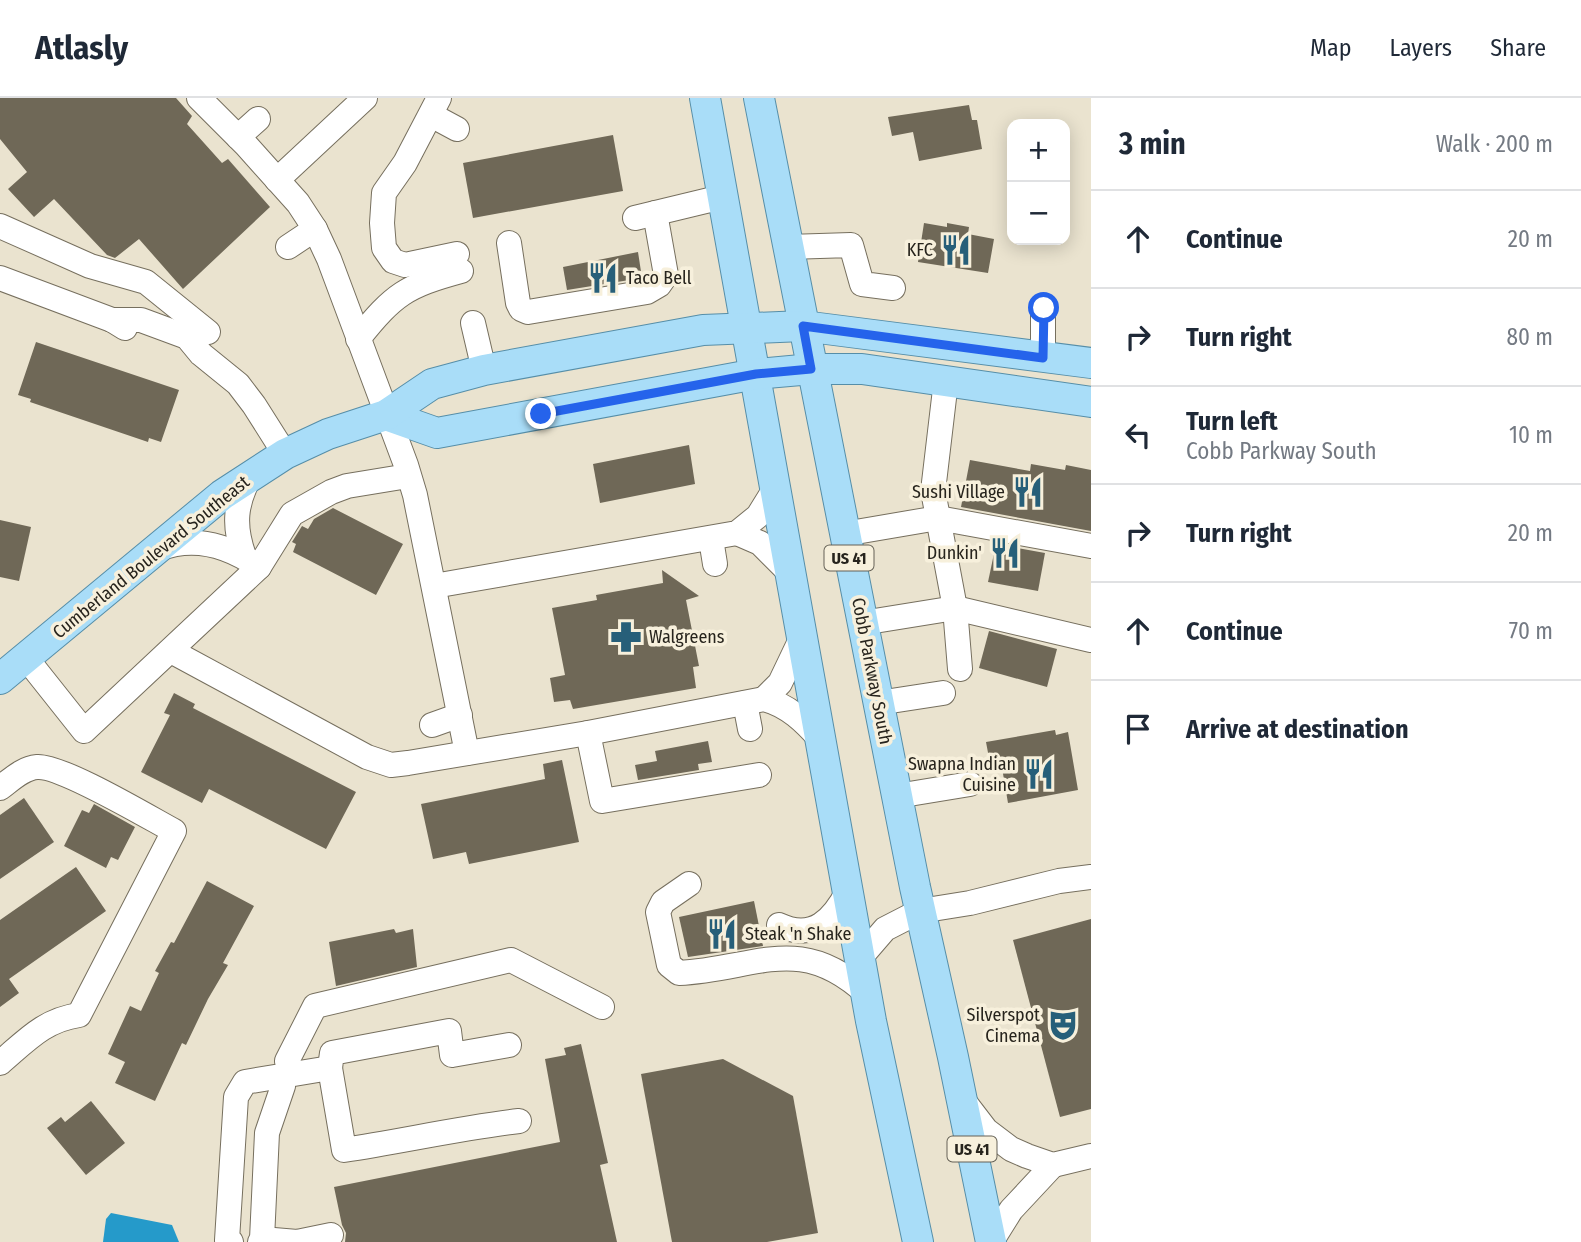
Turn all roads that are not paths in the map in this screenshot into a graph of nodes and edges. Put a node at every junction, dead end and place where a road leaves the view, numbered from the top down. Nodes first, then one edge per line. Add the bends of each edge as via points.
1 (199, 98) edge
2 (365, 98) edge
3 (705, 98) edge
4 (759, 98) edge
5 (435, 107) edge
6 (258, 119) dead end
7 (457, 129) dead end
8 (238, 137) junction
9 (277, 180) junction
10 (722, 197) junction
11 (0, 226) edge
12 (315, 229) junction
13 (509, 243) dead end
14 (288, 247) dead end
15 (788, 247) junction
16 (0, 278) edge
17 (893, 288) dead end
18 (1044, 308) dead end
19 (473, 323) dead end
20 (803, 326) junction
21 (746, 327) junction
22 (207, 334) junction
23 (358, 339) junction
24 (1043, 358) junction
25 (1091, 363) edge
26 (811, 369) junction
27 (484, 370) junction
28 (756, 374) junction
29 (946, 381) junction
30 (1091, 402) edge
31 (386, 415) junction
32 (285, 454) junction
33 (251, 474) junction
34 (408, 475) junction
35 (776, 488) junction
36 (938, 517) junction
37 (737, 533) junction
38 (844, 534) junction
39 (711, 539) junction
40 (1091, 546) edge
41 (159, 549) junction
42 (251, 562) junction
43 (715, 564) dead end
44 (792, 575) junction
45 (434, 586) junction
46 (955, 608) junction
47 (862, 623) junction
48 (802, 637) junction
49 (1091, 640) edge
50 (171, 650) junction
51 (26, 658) junction
52 (960, 669) dead end
53 (0, 679) edge
54 (943, 693) dead end
55 (755, 701) junction
56 (878, 703) junction
57 (460, 715) junction
58 (432, 725) dead end
59 (750, 729) dead end
60 (588, 733) junction
61 (821, 740) junction
62 (467, 753) junction
63 (759, 775) dead end
64 (970, 784) dead end
65 (0, 788) edge
66 (897, 796) junction
67 (1091, 877) edge
68 (689, 884) dead end
69 (848, 891) junction
70 (920, 911) junction
71 (860, 958) junction
72 (784, 968) junction
73 (745, 976) dead end
74 (867, 994) junction
75 (602, 1007) dead end
76 (509, 1045) dead end
77 (0, 1063) edge
78 (330, 1068) junction
79 (961, 1098) junction
80 (519, 1121) dead end
81 (1091, 1156) edge
82 (1052, 1165) junction
83 (331, 1235) dead end
84 (261, 1240) edge
85 (231, 1242) edge
86 (918, 1242) edge
87 (991, 1242) edge

1 - 8 street
2 - 9 street
3 - 10 main road
4 - 15 main road, Cobb Parkway South / US 41
5 - 7 street
5 - 23 street via 384,193 384,248 393,261 405,265 459,262 412,286 381,310
6 - 8 street
8 - 9 street
9 - 12 street
10 - 13 street via 645,215 666,275 648,292 528,312 518,303
10 - 21 main road
11 - 22 street via 90,266 146,282
12 - 14 street
12 - 23 street
15 - 17 street via 851,245 862,284
15 - 20 main road, Cobb Parkway South / US 41
16 - 22 street via 112,320 141,320 187,337
18 - 24 street
19 - 27 street
20 - 21 main road, Cumberland Boulevard Southeast
20 - 24 main road, Cumberland Boulevard Southeast
20 - 26 main road, Cobb Parkway South / US 41
21 - 27 main road, Cumberland Boulevard Southeast via 703,330
21 - 28 main road
22 - 32 street
23 - 31 street
24 - 25 main road, Cumberland Boulevard Southeast
26 - 28 main road
26 - 29 main road via 862,369
26 - 38 main road, Cobb Parkway South / US 41
27 - 31 main road, Cumberland Boulevard Southeast via 432,384
28 - 31 main road via 437,433
28 - 35 main road
29 - 30 main road
29 - 36 street via 933,491
31 - 32 main road, Cumberland Boulevard Southeast
31 - 34 street
32 - 33 main road, Cumberland Boulevard Southeast
33 - 41 main road, Cumberland Boulevard Southeast
33 - 42 street via 242,490 237,535
34 - 42 street via 331,492 292,514
34 - 45 street
35 - 37 street via 758,516
35 - 44 main road
36 - 38 street
36 - 40 street
36 - 46 street
37 - 39 street
37 - 44 street via 760,543
38 - 47 main road, Cobb Parkway South / US 41
39 - 43 street
39 - 45 street
41 - 42 street via 177,542 200,542
41 - 51 main road, Cumberland Boulevard Southeast
42 - 50 street
44 - 48 main road
45 - 57 street
46 - 47 street
46 - 49 street
46 - 52 street
47 - 56 main road, Cobb Parkway South / US 41
48 - 55 street via 780,682
48 - 61 main road
50 - 51 street via 84,731
50 - 62 street via 379,762 391,765
51 - 53 main road, Cumberland Boulevard Southeast
54 - 56 street
55 - 59 street
55 - 60 street
55 - 61 street via 789,710
56 - 66 main road, Cobb Parkway South / US 41
57 - 58 street
57 - 62 street
60 - 62 street
60 - 63 street via 602,802
61 - 69 main road
64 - 66 street
65 - 77 street via 29,768 41,766 78,779 174,831 79,1014 49,1022
66 - 70 main road, Cobb Parkway South / US 41
67 - 70 street
68 - 72 street via 663,902 658,912 669,965 679,973 707,972 755,960
69 - 71 main road
69 - 72 street via 831,915 812,930 790,930 778,919
70 - 71 street via 885,929
70 - 79 main road, Cobb Parkway South / US 41
71 - 74 main road
72 - 73 street
72 - 74 street via 803,959 825,964
74 - 86 main road
75 - 84 street via 511,960 315,1006 285,1074 267,1133
76 - 78 street via 452,1055 449,1031 332,1053
78 - 80 street via 344,1150
78 - 85 street via 245,1082 236,1097 227,1240
79 - 82 street via 1000,1142
79 - 87 main road, Cobb Parkway South / US 41
81 - 82 street
82 - 87 street via 1011,1210
83 - 84 street via 297,1242

